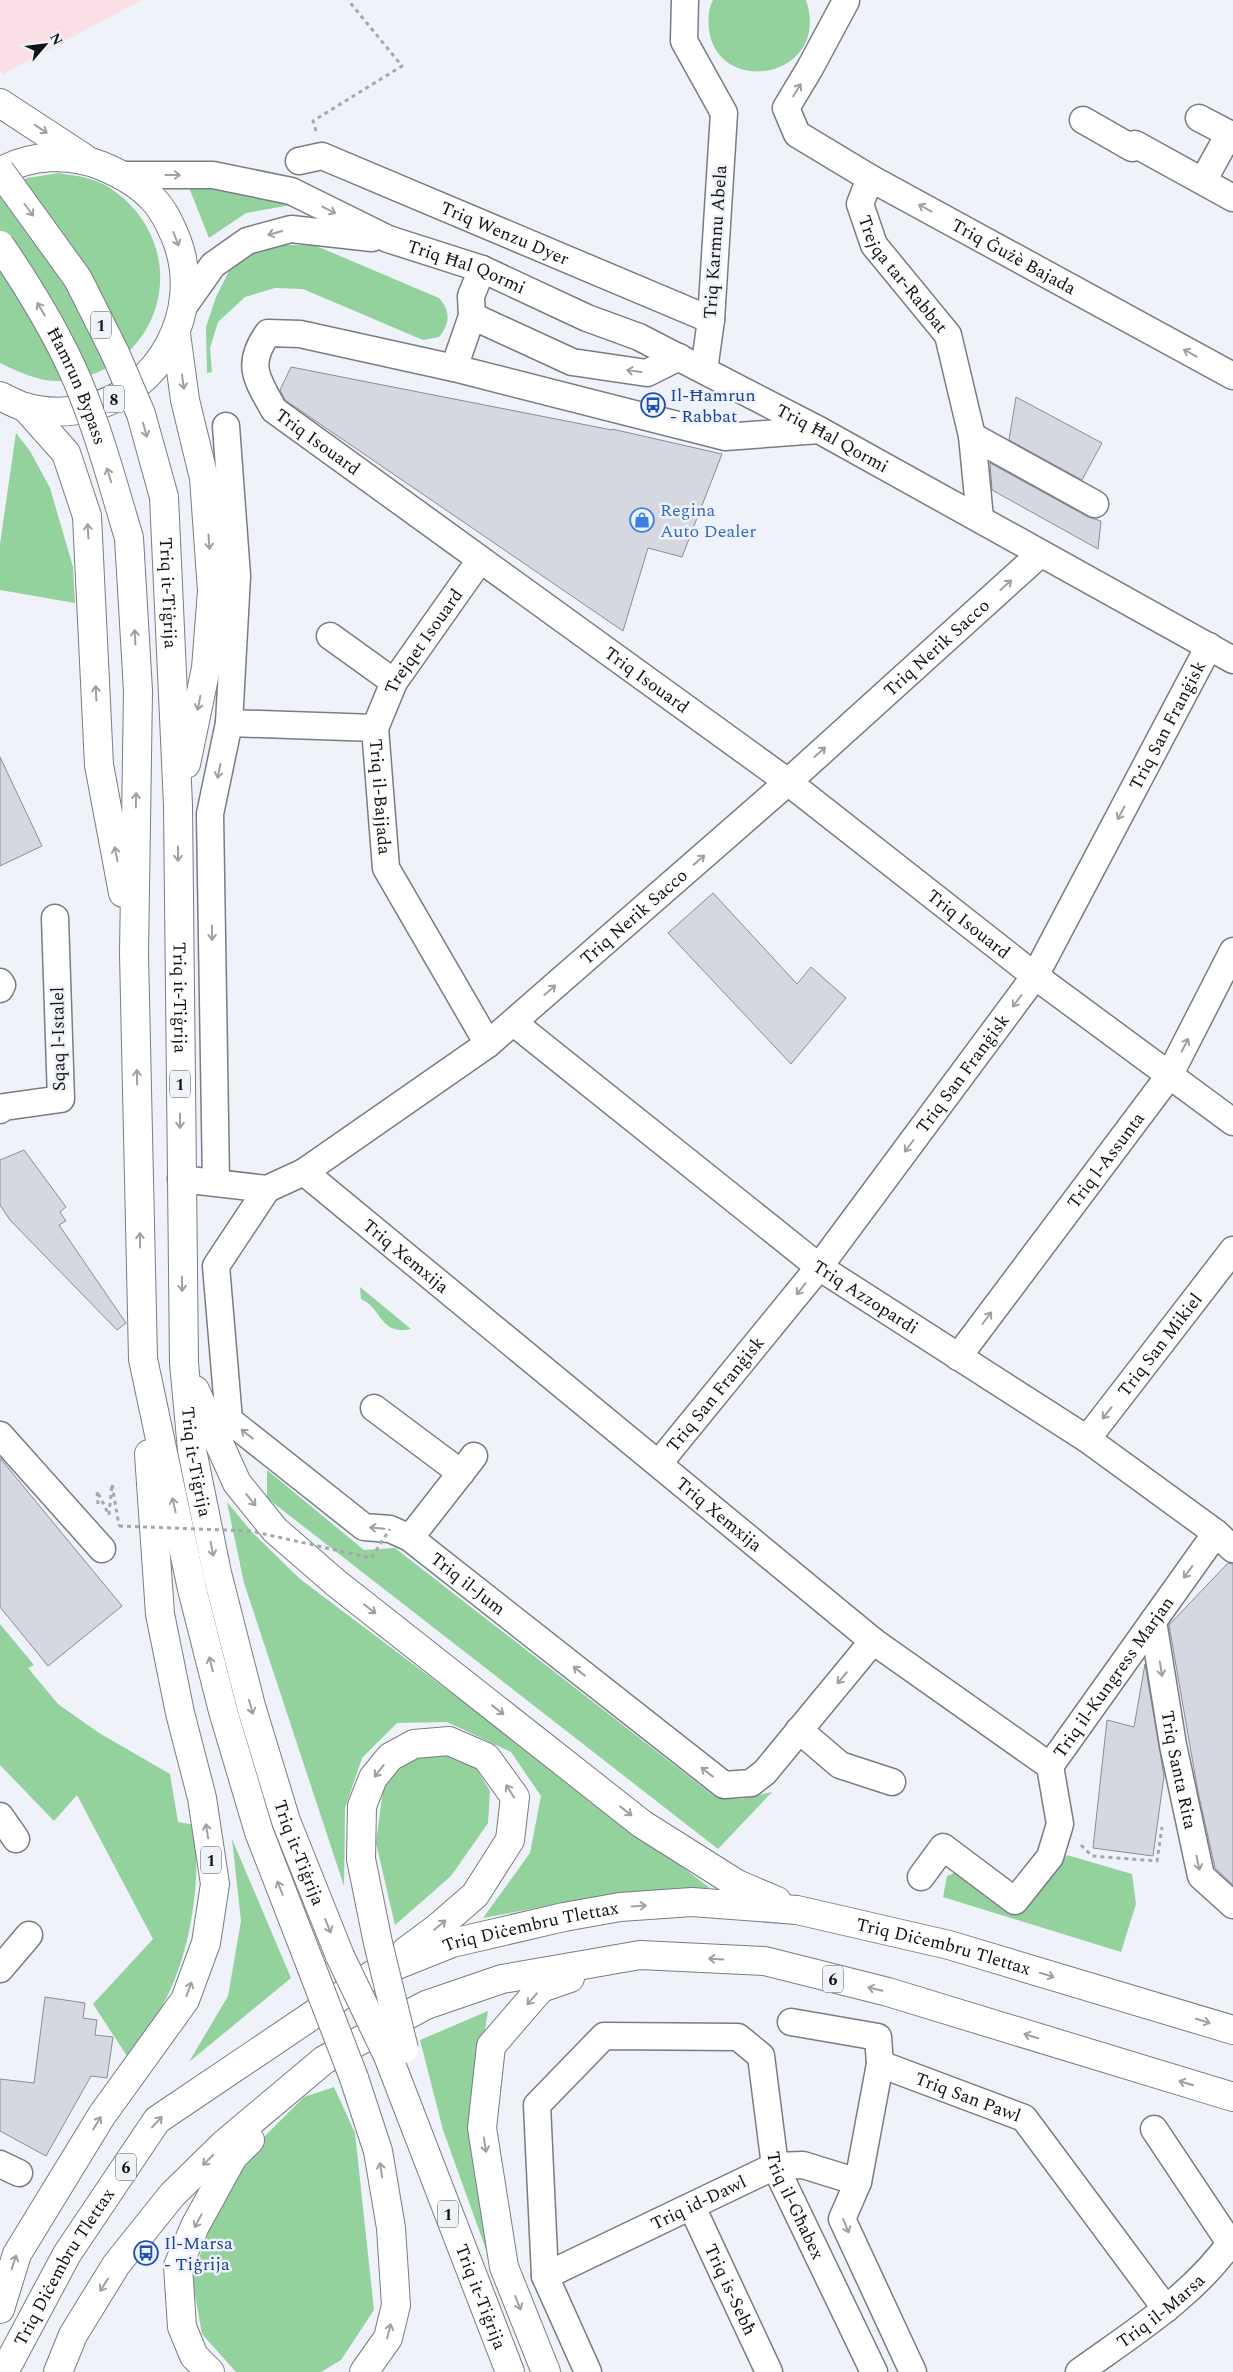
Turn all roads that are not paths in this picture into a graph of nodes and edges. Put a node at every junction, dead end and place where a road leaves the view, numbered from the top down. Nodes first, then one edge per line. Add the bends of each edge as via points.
1 (685, 0) edge
2 (850, 0) edge
3 (0, 103) edge
4 (1199, 118) dead end
5 (1083, 120) dead end
6 (1231, 135) edge
7 (310, 158) road end
8 (88, 161) junction
9 (0, 172) edge
10 (124, 175) junction
11 (870, 178) junction
12 (1203, 181) junction
13 (1233, 198) edge
14 (388, 240) junction
15 (0, 245) edge
16 (482, 269) junction
17 (184, 306) junction
18 (472, 316) junction
19 (711, 320) junction
20 (176, 334) junction
21 (679, 357) junction
22 (454, 368) junction
23 (704, 370) junction
24 (1233, 376) edge
25 (0, 396) edge
26 (25, 407) junction
27 (226, 426) dead end
28 (818, 430) junction
29 (972, 436) junction
30 (1095, 504) dead end
31 (980, 518) junction
32 (129, 538) joint
33 (1040, 554) junction
34 (480, 560) junction
35 (330, 636) dead end
36 (1209, 646) junction
37 (1233, 660) edge
38 (394, 682) junction
39 (229, 723) junction
40 (375, 728) junction
41 (788, 782) junction
42 (178, 805) junction
43 (55, 918) dead end
44 (1233, 951) edge
45 (134, 954) junction
46 (1035, 976) junction
47 (0, 982) edge
48 (0, 989) edge
49 (514, 1023) junction
50 (488, 1044) junction
51 (1169, 1076) junction
52 (0, 1110) edge
53 (1233, 1122) edge
54 (304, 1172) junction
55 (181, 1179) junction
56 (216, 1182) junction
57 (267, 1189) junction
58 (1233, 1250) edge
59 (819, 1267) junction
60 (958, 1357) junction
61 (143, 1359) junction
62 (184, 1363) junction
63 (374, 1408) dead end
64 (0, 1435) edge
65 (1087, 1439) junction
66 (659, 1463) junction
67 (400, 1534) junction
68 (1225, 1541) edge
69 (102, 1549) road end
70 (1153, 1621) junction
71 (873, 1640) junction
72 (800, 1730) junction
73 (1050, 1766) junction
74 (892, 1782) dead end
75 (0, 1816) edge
76 (16, 1839) dead end
77 (921, 1877) dead end
78 (1233, 1905) edge
79 (797, 1910) junction
80 (29, 1935) dead end
81 (640, 1955) junction
82 (0, 1969) edge
83 (372, 1975) junction
84 (791, 2022) dead end
85 (1233, 2030) edge
86 (396, 2052) junction
87 (324, 2060) junction
88 (880, 2064) junction
89 (1233, 2097) edge
90 (1154, 2129) dead end
91 (775, 2166) junction
92 (858, 2182) junction
93 (692, 2207) junction
94 (1229, 2251) edge
95 (545, 2276) junction
96 (0, 2308) edge
97 (1166, 2309) junction
98 (4, 2372) edge
99 (58, 2372) edge
100 (210, 2372) edge
101 (364, 2372) edge
102 (510, 2372) edge
103 (546, 2372) edge
104 (588, 2372) edge
105 (769, 2372) edge
106 (874, 2372) edge
107 (913, 2372) edge
108 (1079, 2372) edge

1 - 19 street, Triq Karmnu Abela via 684,40 724,113
11 -> 2 street, Triq Ġużè Bajada via 797,134 786,108
3 -> 8 highway
4 - 6 street
5 - 12 street via 1132,148 1134,144
6 - 12 street
7 - 19 street, Triq Wenzu Dyer
8 - 9 highway, 8 via 44,158
8 - 10 highway, 8
9 -> 42 highway, Triq it-Tiġrija / 1, bridge via 78,279 141,414 164,497
10 -> 14 street, Triq Ħal Qormi via 213,175 291,190
10 -> 17 highway, 8 via 153,199 170,224 182,255 186,280
24 -> 11 street, Triq Ġużè Bajada
11 - 29 street, Trejqa tar-Rabbat via 860,204 874,245 948,335
12 - 13 street
14 - 16 street, Triq Ħal Qormi
14 -> 17 street, Triq Ħal Qormi via 291,229 247,241 213,265
32 -> 15 highway, Ħamrun Bypass / 1, bridge via 99,441 71,366 42,310
16 - 18 street via 471,296
16 - 21 street, Triq Ħal Qormi
17 - 20 highway, 8
21 -> 18 street via 647,372 572,362
18 - 22 street
19 - 23 street, Triq Karmnu Abela
20 - 26 highway, 8 via 158,364 121,396 98,406 74,411 49,412
20 -> 42 highway via 185,400 204,478 212,591 206,668
21 - 23 street, Triq Ħal Qormi
22 - 28 street, Triq Isouard via 725,437
22 - 34 street, Triq Isouard via 300,334 268,333 257,348 255,376 274,410
23 - 28 street, Triq Ħal Qormi
25 - 26 highway, 8
45 -> 26 highway via 99,765 87,516 66,453
27 - 39 street via 237,576
28 - 31 street, Triq Ħal Qormi
29 - 30 street
29 - 31 street, Trejqa tar-Rabbat
31 - 33 street, Triq Ħal Qormi
45 -> 32 highway, Triq it-Tiġrija / 1 via 138,691
33 - 36 street, Triq Ħal Qormi
41 -> 33 street, Triq Nerik Sacco
34 - 38 street, Trejqet Isouard
34 - 41 street, Triq Isouard
35 - 38 street
36 - 37 street, Triq Ħal Qormi
36 -> 46 street, Triq San Franġisk
38 - 40 street, Trejqet Isouard
39 - 40 street, Triq il-Bajjada
39 -> 56 street via 210,814
40 - 50 street, Triq il-Bajjada via 386,868
41 - 46 street, Triq Isouard
49 -> 41 street, Triq Nerik Sacco
42 -> 55 highway, Triq it-Tiġrija / 1
43 - 52 street, Sqaq l-Istalel via 61,1099
51 -> 44 street, Triq l-Assunta
61 -> 45 highway, Triq it-Tiġrija / 1
46 - 51 street, Triq Isouard
46 -> 59 street, Triq San Franġisk
47 - 48 street
49 - 50 street, Triq Nerik Sacco
49 - 59 street, Triq Azzopardi
50 - 54 street, Triq Nerik Sacco
51 - 53 street, Triq Isouard
60 -> 51 street, Triq l-Assunta
54 - 57 street, Triq Nerik Sacco
54 - 66 street, Triq Xemxija
55 - 56 street
55 -> 62 highway, Triq it-Tiġrija / 1
56 - 57 street
67 -> 57 street via 364,1527 230,1420 216,1266
58 -> 65 street, Triq San Mikiel
59 - 60 street, Triq Azzopardi
59 -> 66 street, Triq San Franġisk
60 - 65 street, Triq Azzopardi
96 -> 61 highway, 1 via 17,2254 102,2115 185,2000 206,1943 215,1884 202,1798 160,1614
101 -> 61 highway, Triq it-Tiġrija, bridge via 388,2338 396,2305 391,2228 378,2151 354,2078 259,1832 222,1711 192,1589
62 -> 79 highway via 237,1483 274,1530 642,1824 737,1884
62 -> 86 highway, Triq it-Tiġrija / 1, bridge via 192,1450 217,1573 251,1706 286,1821 340,1956
63 - 67 street via 468,1464
64 - 69 street
65 - 68 street, Triq Azzopardi
66 - 71 street, Triq Xemxija
72 -> 67 street, Triq il-Jum via 769,1774 751,1783 724,1785
68 -> 70 street, Triq il-Kungress Marjan
70 - 73 street, Triq il-Kungress Marjan
70 -> 78 street, Triq Santa Rita via 1173,1745 1201,1876
71 -> 72 street, Triq il-Jum
71 - 73 street, Triq Xemxija
72 - 74 street via 840,1765
73 - 77 street, Triq il-Kungress Marjan via 1060,1824 1050,1857 1015,1901 942,1847
75 - 76 street
83 -> 79 highway, Triq Diċembru Tlettax / 6 via 452,1943 620,1907 692,1902
79 -> 85 highway, Triq Diċembru Tlettax / 6 via 949,1945
80 - 82 street
81 - 87 highway, 6 via 502,1979 426,2005
89 -> 81 highway, 6 via 888,1992 765,1961
81 -> 103 highway via 541,1988 491,2046 482,2128 504,2267
83 -> 86 highway, bridge via 437,1928 475,1895 510,1840 515,1797 486,1757 449,1741 414,1744 390,1757 373,1778 362,1806 362,1860 378,1943
98 -> 83 highway, Triq Diċembru Tlettax / 6 via 67,2254 157,2120
84 - 88 street via 878,2037
86 - 102 highway, Triq it-Tiġrija / 1 via 428,2163
87 -> 99 highway, 6 via 224,2144 172,2195 116,2265 73,2335
87 -> 100 highway via 233,2157 194,2226 178,2266 182,2327 194,2356
88 - 92 street, Triq il-Għabex
88 - 97 street, Triq San Pawl via 1024,2118
90 - 94 street
91 - 92 street, Triq id-Dawl via 803,2165
91 - 93 street, Triq id-Dawl
91 - 95 street, Triq il-Għabex via 761,2056 738,2037 604,2036 537,2105
91 - 106 street, Triq il-Għabex
92 -> 107 street, Triq il-Għabex via 842,2220
93 - 95 street, Triq id-Dawl
93 - 105 street, Triq is-Sebħ
94 - 97 street, Triq il-Marsa
95 - 104 street
97 - 108 street, Triq il-Marsa

